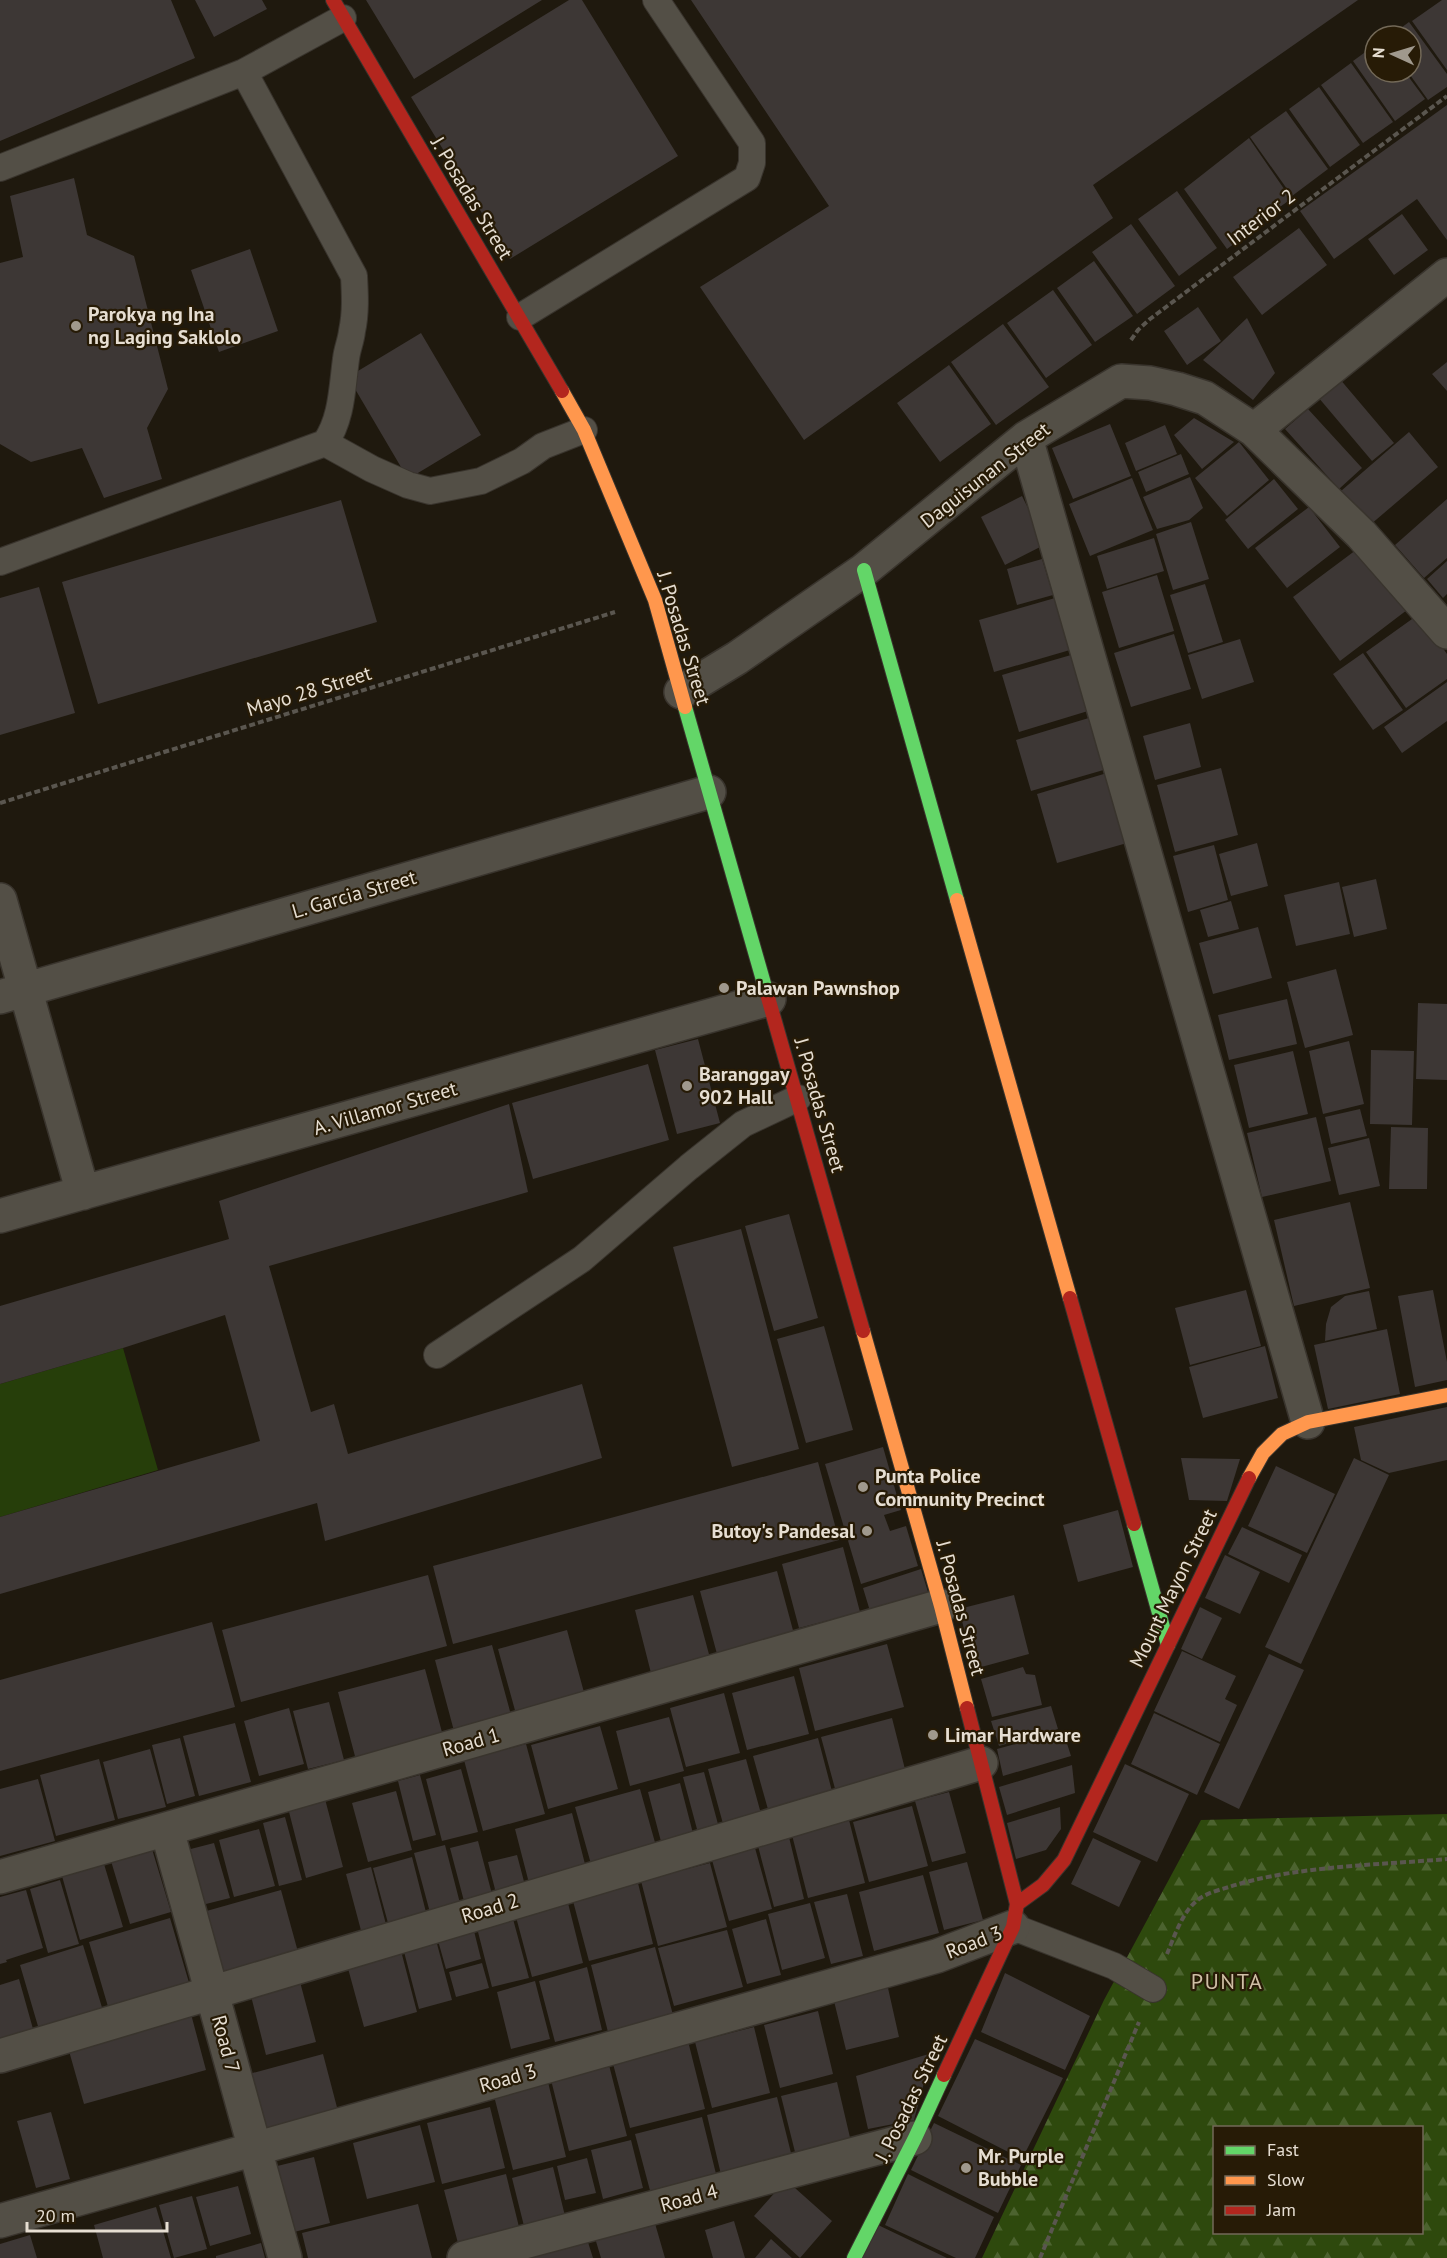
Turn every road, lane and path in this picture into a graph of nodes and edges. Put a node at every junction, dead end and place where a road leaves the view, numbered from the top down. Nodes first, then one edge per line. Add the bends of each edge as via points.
1 (656, 0) edge
2 (338, 9) edge
3 (244, 72) junction
4 (1447, 96) edge
5 (0, 168) edge
6 (1447, 275) edge
7 (520, 317) junction
8 (1121, 381) junction
9 (584, 430) junction
10 (1254, 430) junction
11 (1026, 438) junction
12 (325, 443) junction
13 (0, 562) edge
14 (864, 570) junction
15 (616, 612) dead end
16 (1447, 632) edge
17 (681, 692) junction
18 (709, 792) junction
19 (0, 803) edge
20 (0, 900) edge
21 (13, 994) edge
22 (769, 999) junction
23 (798, 1098) junction
24 (83, 1193) junction
25 (0, 1216) edge
26 (437, 1355) dead end
27 (1447, 1395) edge
28 (1308, 1422) junction
29 (941, 1606) junction
30 (1168, 1645) junction
31 (981, 1762) junction
32 (167, 1830) junction
33 (1447, 1859) edge
34 (0, 1877) edge
35 (1015, 1916) junction
36 (1153, 1989) junction
37 (212, 1992) junction
38 (0, 2056) edge
39 (915, 2138) junction
40 (255, 2149) junction
41 (0, 2221) edge
42 (285, 2258) edge
43 (464, 2258) edge
44 (854, 2258) edge
45 (1040, 2258) edge

1 - 7 lane via 752,143 747,178
2 - 3 lane
2 - 7 street, J. Posadas Street
3 - 5 lane
3 - 12 lane via 354,276 356,300 339,413 334,431
4 - 8 path, Interior 2 via 1150,319 1128,345
6 - 10 street
7 - 9 street, J. Posadas Street
8 - 10 street via 1150,383 1205,398
8 - 11 street, Daguisunan Street
9 - 12 lane via 481,481 430,491 390,477
9 - 17 street, J. Posadas Street via 655,600
10 - 16 street via 1361,534
11 - 14 street, Daguisunan Street
11 - 28 street
12 - 13 lane
14 - 17 street, Daguisunan Street
14 - 30 street
15 - 19 path, Mayo 28 Street
17 - 18 street, J. Posadas Street
18 - 21 street, L. Garcia Street
18 - 22 street, J. Posadas Street
20 - 21 street
21 - 24 street
22 - 23 street, J. Posadas Street
22 - 24 street, A. Villamor Street
23 - 26 lane via 743,1124 582,1259
23 - 29 street, J. Posadas Street
24 - 25 street, A. Villamor Street
27 - 28 street, Mount Mayon Street
28 - 30 street, Mount Mayon Street via 1282,1434 1263,1453
29 - 31 street, J. Posadas Street
29 - 32 street, Road 1
30 - 35 street, Mount Mayon Street via 1064,1860
31 - 35 street, J. Posadas Street
31 - 37 street, Road 2
32 - 34 street, Road 1
32 - 37 street, Road 7
33 - 36 path via 1250,1880 1198,1899 1181,1922
35 - 36 lane
35 - 39 street, J. Posadas Street
35 - 40 street, Road 3 via 937,1956
36 - 45 path
37 - 38 street, Road 2
37 - 40 street, Road 7
39 - 43 street, Road 4
39 - 44 street, J. Posadas Street
40 - 41 street, Road 3
40 - 42 street, Road 7

